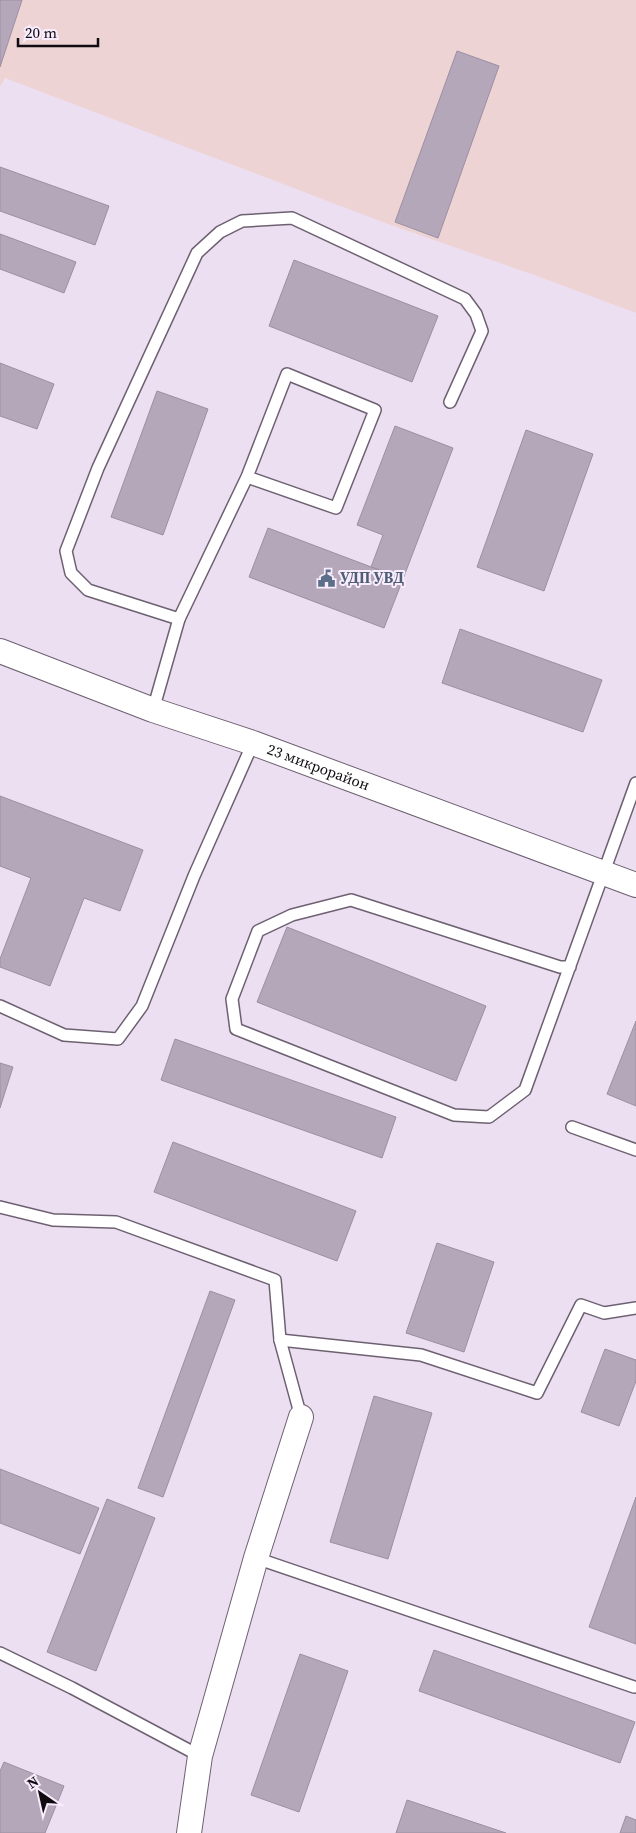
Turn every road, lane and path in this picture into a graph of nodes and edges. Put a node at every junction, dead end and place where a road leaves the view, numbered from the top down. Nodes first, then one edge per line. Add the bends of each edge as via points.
1 (450, 402) dead end
2 (247, 477) junction
3 (179, 619) junction
4 (0, 651) edge
5 (153, 710) junction
6 (253, 743) junction
7 (636, 783) edge
8 (603, 873) junction
9 (636, 885) edge
10 (570, 966) junction
11 (0, 1006) edge
12 (572, 1127) dead end
13 (636, 1150) edge
14 (0, 1207) edge
15 (636, 1308) edge
16 (280, 1340) junction
17 (301, 1418) joint
18 (256, 1558) junction
19 (0, 1654) edge
20 (634, 1687) dead end
21 (200, 1756) junction
22 (189, 1833) edge

1 - 3 lane via 482,331 476,314 465,299 292,218 242,221 220,232 197,253 98,468 66,551 71,572 88,590
2 - 2 lane via 288,374 374,410 336,508
2 - 3 lane
3 - 5 lane
4 - 5 street, 23 микрорайон
5 - 6 street, 23 микрорайон
6 - 8 street, 23 микрорайон
6 - 11 lane via 194,876 142,1006 118,1039 64,1034
7 - 8 lane
8 - 9 street, 23 микрорайон
8 - 10 lane
10 - 10 lane via 560,967 351,900 292,915 258,930 232,999 236,1029 454,1115 489,1117 525,1090
12 - 13 lane
14 - 16 lane via 54,1220 116,1222 275,1280
15 - 16 lane via 604,1312 581,1305 537,1392 421,1355
16 - 17 lane
17 - 18 street
18 - 20 lane
18 - 21 street
19 - 21 lane
21 - 22 street

